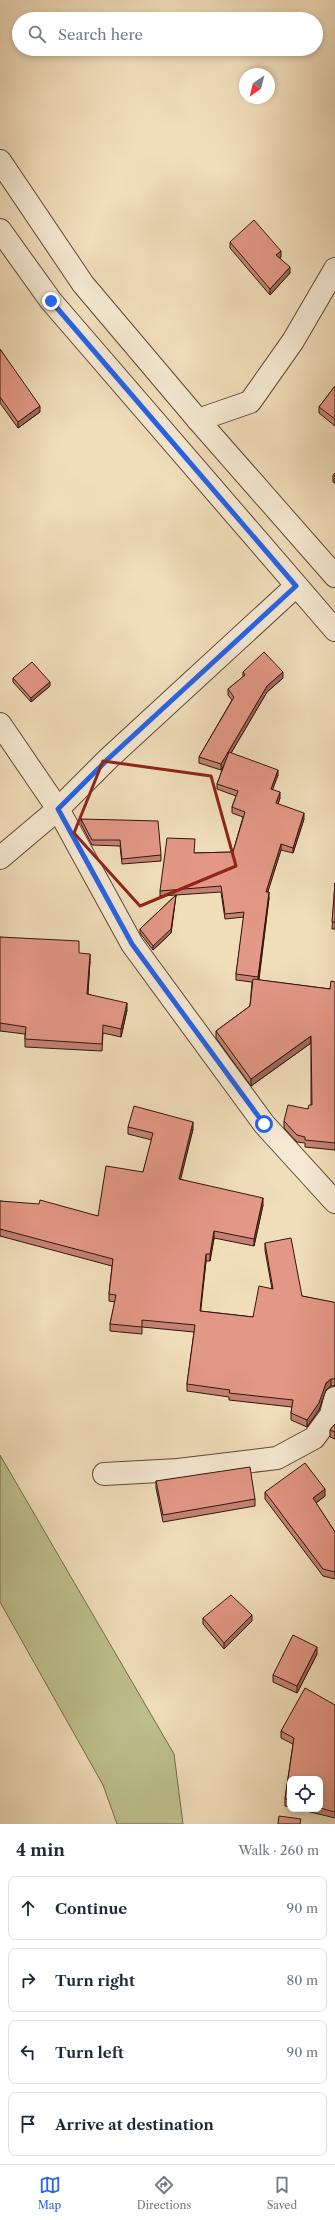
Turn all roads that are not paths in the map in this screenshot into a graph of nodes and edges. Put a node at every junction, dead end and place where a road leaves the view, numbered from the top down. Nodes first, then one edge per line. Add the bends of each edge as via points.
1 (0, 162) edge
2 (0, 230) edge
3 (335, 269) edge
4 (198, 420) junction
5 (335, 576) edge
6 (296, 586) junction
7 (335, 630) edge
8 (0, 724) edge
9 (58, 809) junction
10 (0, 858) edge
11 (335, 1202) edge
12 (335, 1398) edge
13 (104, 1474) dead end

1 - 4 street via 83,284
2 - 6 street via 51,301
3 - 4 street via 293,341 250,402
4 - 5 street
6 - 7 street
6 - 9 street via 109,758
8 - 9 street
9 - 10 street
9 - 11 street via 132,944 264,1124
12 - 13 street via 331,1415 314,1438 277,1458 178,1470

